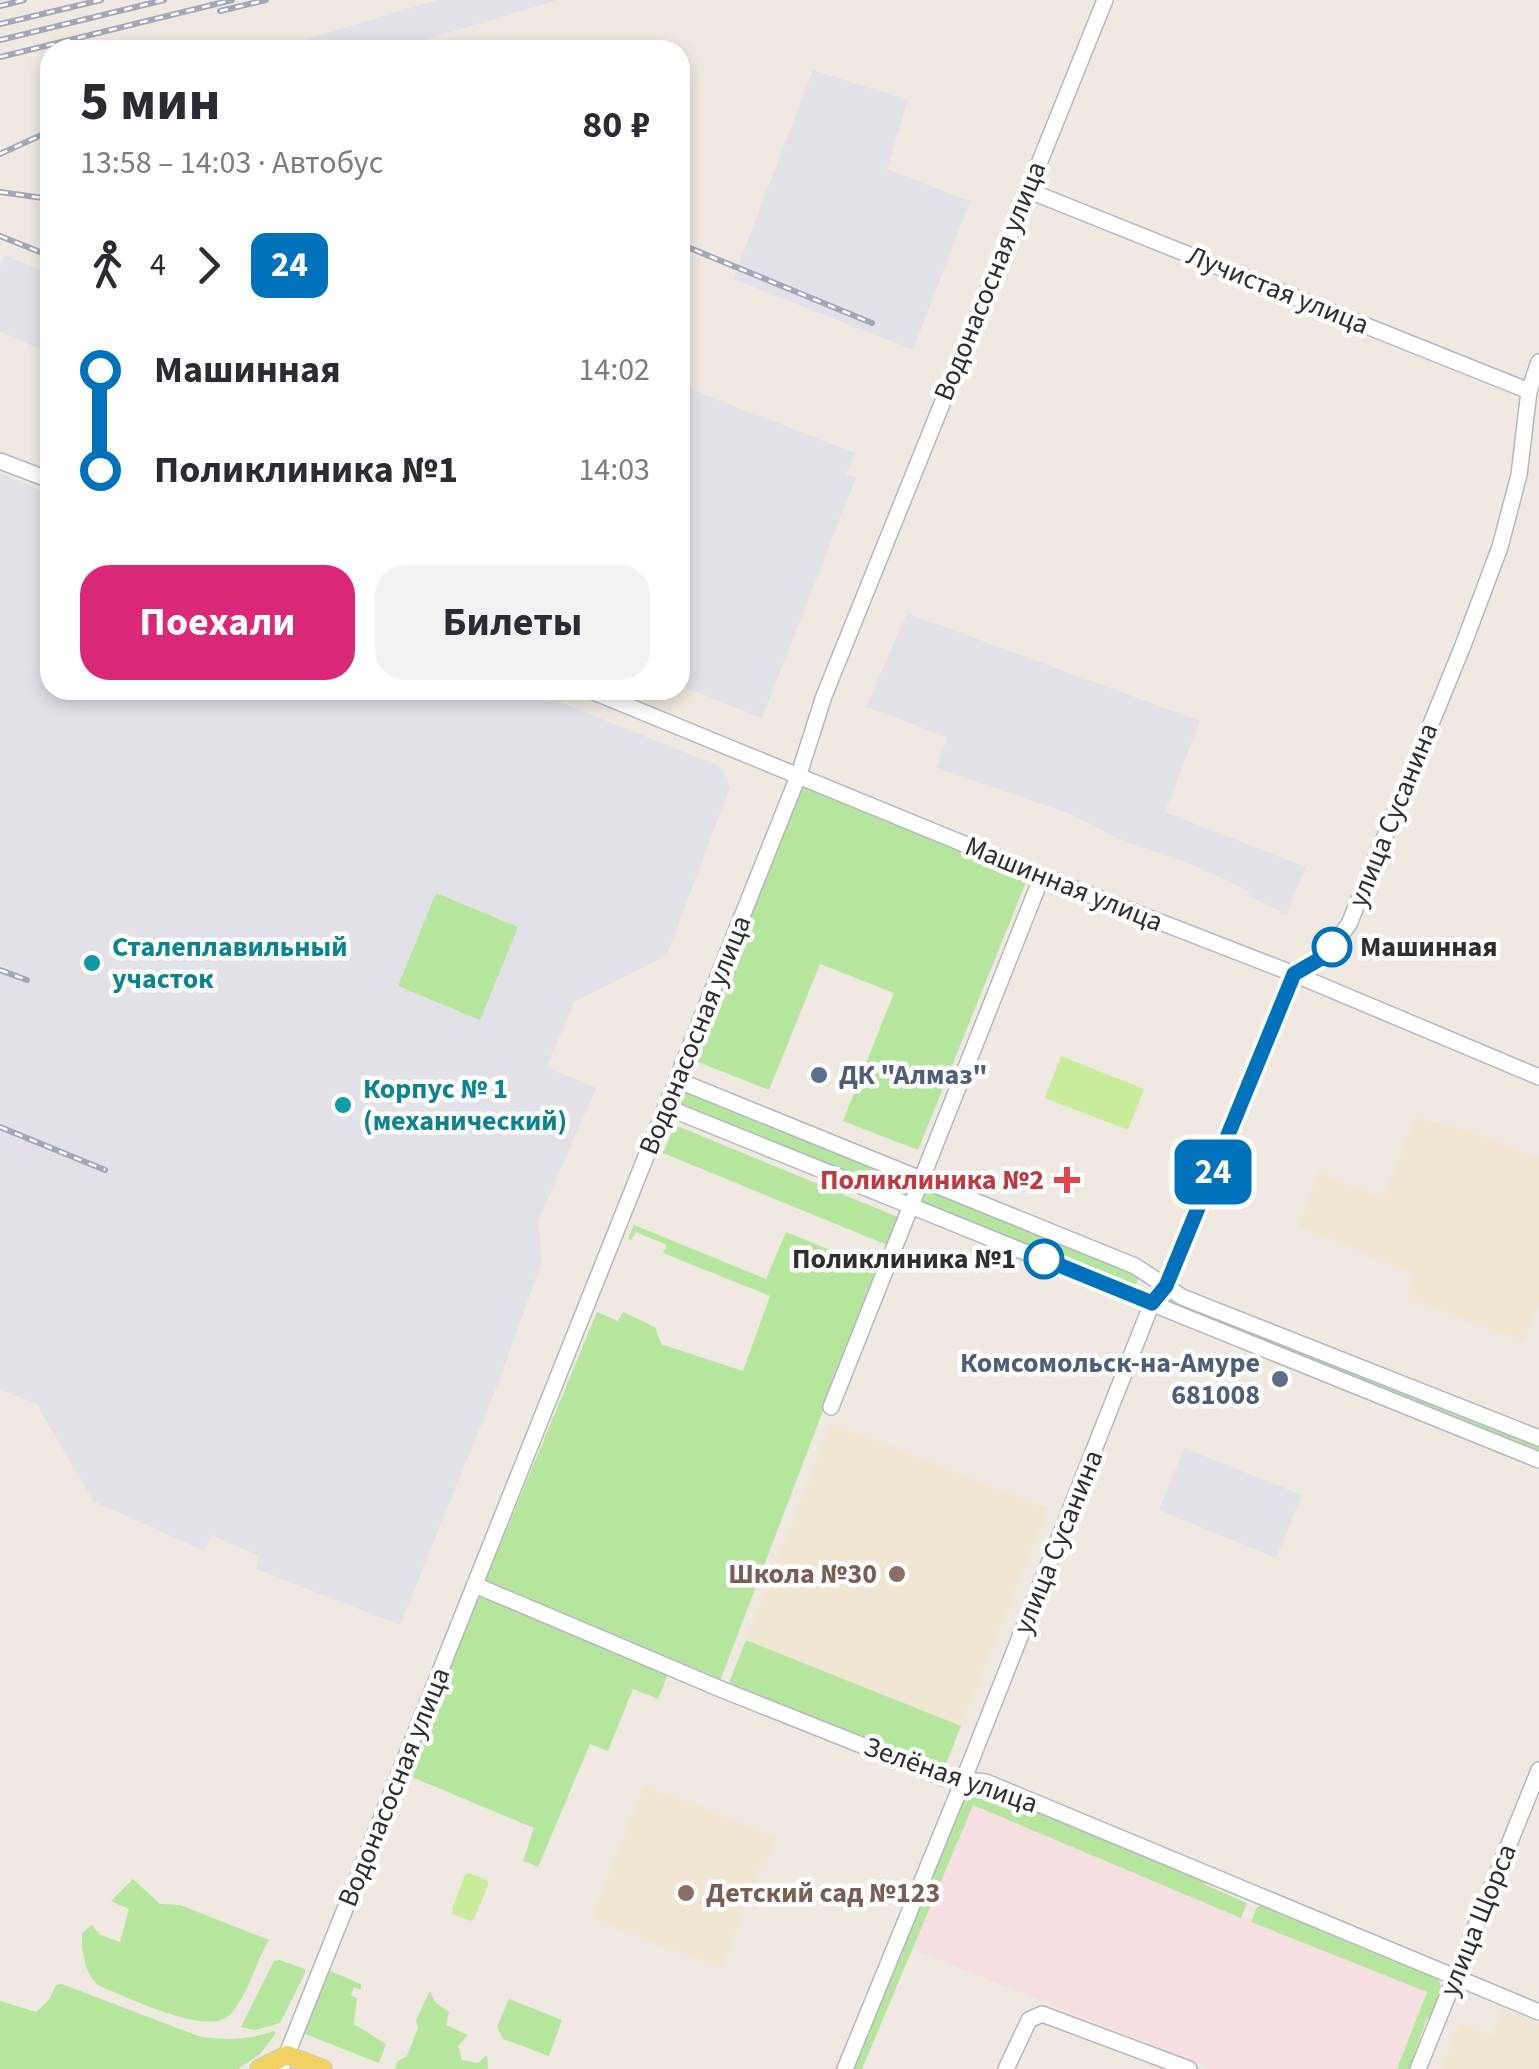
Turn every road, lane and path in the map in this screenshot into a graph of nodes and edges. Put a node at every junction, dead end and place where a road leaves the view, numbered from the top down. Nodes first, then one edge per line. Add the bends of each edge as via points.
1 (1105, 0) edge
2 (1027, 190) junction
3 (1539, 362) edge
4 (1528, 392) junction
5 (1531, 436) edge
6 (0, 460) edge
7 (40, 476) edge
8 (614, 700) edge
9 (799, 774) junction
10 (1042, 876) junction
11 (1294, 974) junction
12 (1539, 1077) edge
13 (677, 1080) junction
14 (666, 1107) junction
15 (922, 1178) junction
16 (910, 1205) junction
17 (1166, 1286) junction
18 (1152, 1303) junction
19 (831, 1407) dead end
20 (1539, 1438) edge
21 (1539, 1460) edge
22 (474, 1585) junction
23 (1539, 1770) edge
24 (963, 1781) junction
25 (1455, 1978) junction
26 (1539, 2012) edge
27 (284, 2062) edge
28 (260, 2069) edge
29 (323, 2069) edge
30 (845, 2069) edge
31 (1006, 2069) edge
32 (1189, 2069) edge
33 (1418, 2069) edge

1 - 2 street, Водонасосная улица
2 - 4 street, Лучистая улица
2 - 9 street, Водонасосная улица via 824,696
3 - 4 street, улица Сусанина
4 - 5 street, улица Сусанина
5 - 11 street, улица Сусанина via 1500,547 1349,924 1325,956
6 - 7 street
8 - 9 street, Машинная улица
9 - 10 street, Машинная улица
9 - 13 street, Водонасосная улица
10 - 11 street, Машинная улица
10 - 15 street
11 - 12 street, Машинная улица
11 - 17 street, улица Сусанина
13 - 14 street, Водонасосная улица
13 - 15 street
14 - 16 street
14 - 22 street, Водонасосная улица
15 - 16 street
15 - 17 street via 1135,1266
16 - 18 street
16 - 19 street
17 - 18 street, улица Сусанина
17 - 20 street
18 - 21 street
18 - 24 street, улица Сусанина
22 - 24 street, Зелёная улица
22 - 27 street, Водонасосная улица
23 - 25 street, улица Щорса
24 - 25 street, Зелёная улица via 986,1782
24 - 30 street, улица Сусанина
25 - 26 street, Зелёная улица
25 - 33 street, улица Щорса
27 - 28 main road
27 - 29 main road
31 - 32 street via 1035,2014

